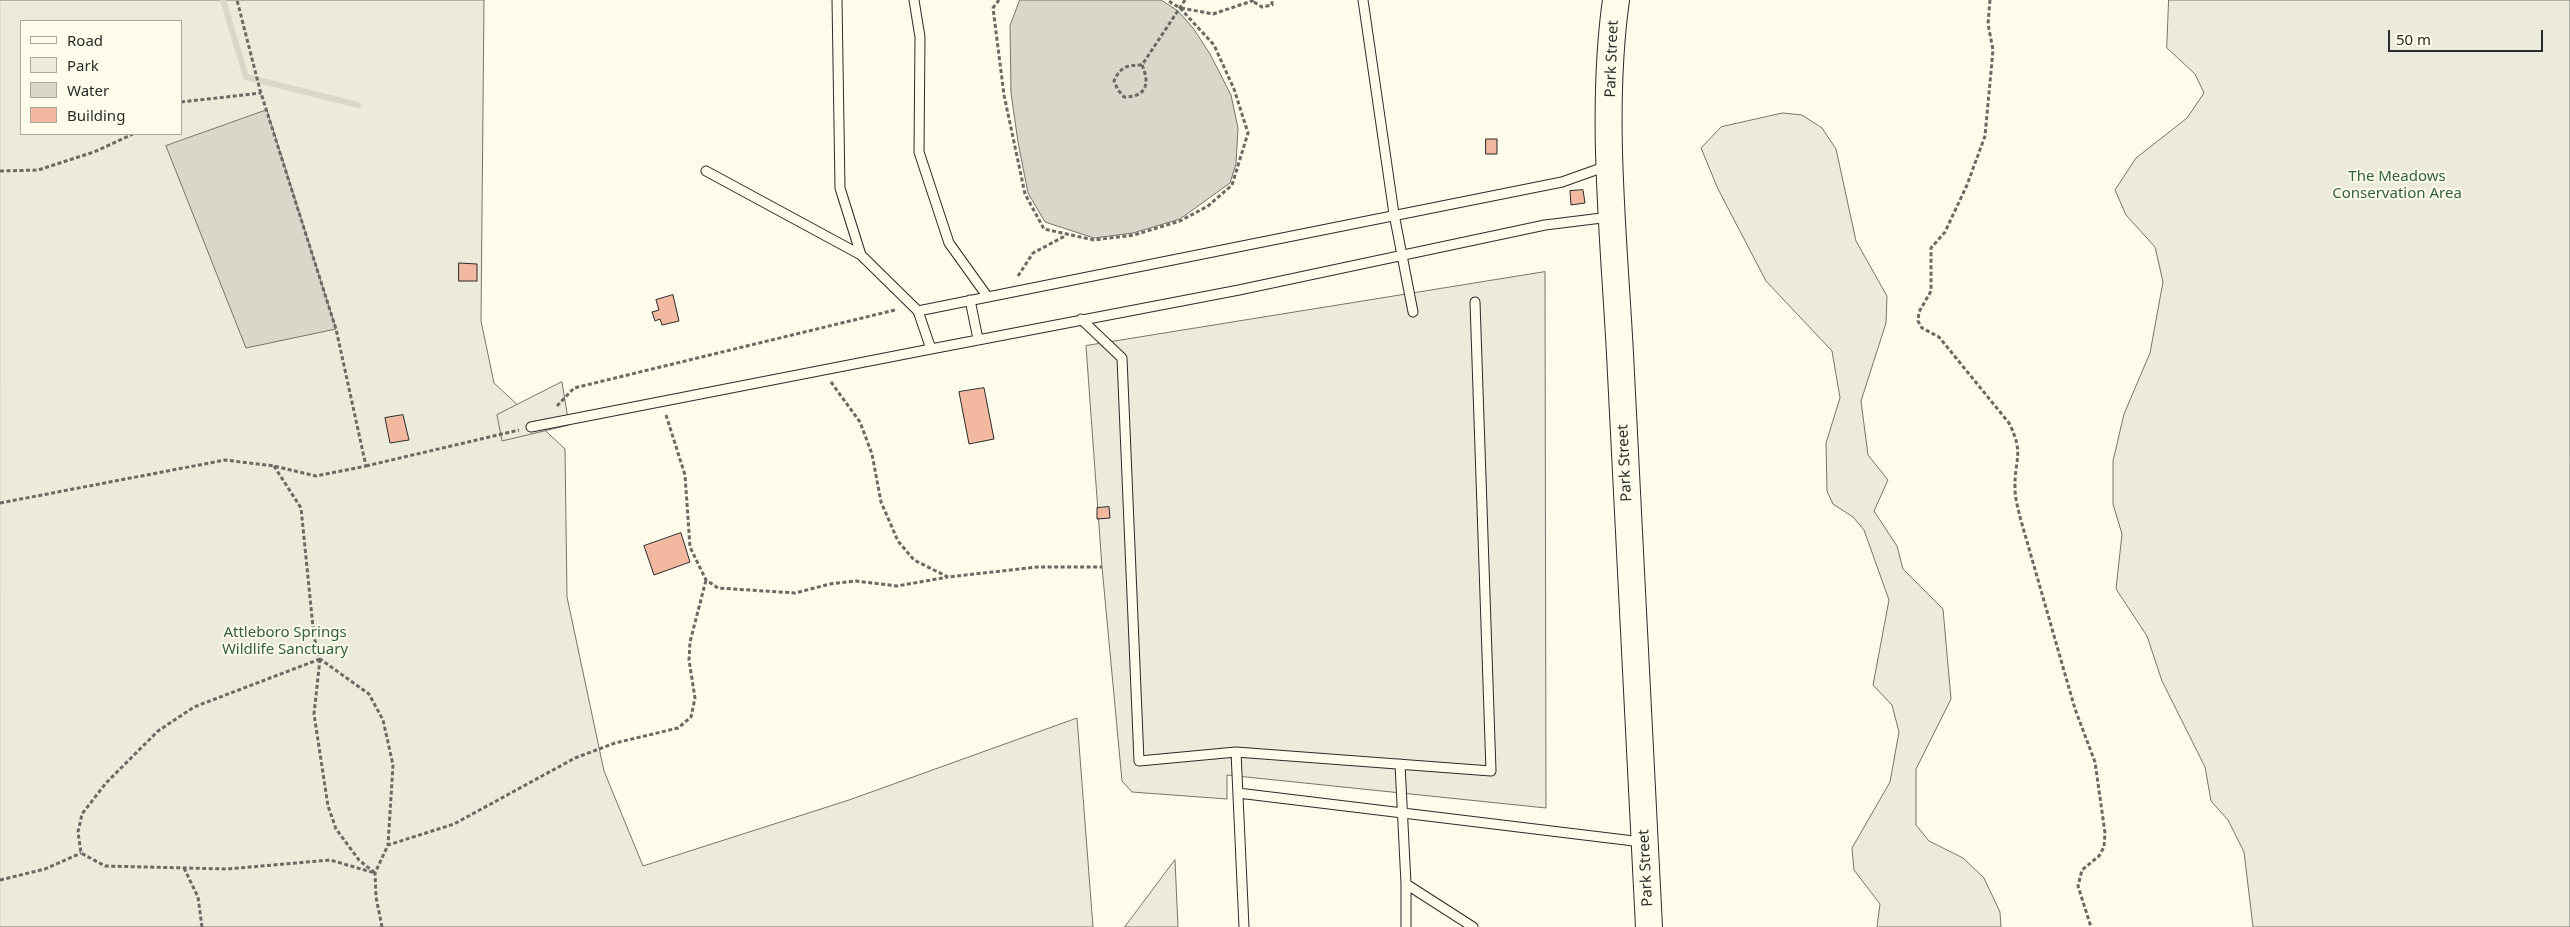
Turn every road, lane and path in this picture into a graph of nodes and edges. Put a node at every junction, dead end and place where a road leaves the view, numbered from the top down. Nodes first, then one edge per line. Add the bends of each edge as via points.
1 (237, 0) edge
2 (838, 0) edge
3 (914, 0) edge
4 (999, 0) edge
5 (1168, 0) edge
6 (1185, 0) edge
7 (1272, 0) edge
8 (1363, 0) edge
9 (1616, 0) edge
10 (1990, 0) edge
11 (1254, 1) edge
12 (1180, 8) junction
13 (1142, 65) junction
14 (261, 93) junction
15 (182, 102) edge
16 (131, 135) edge
17 (1611, 164) junction
18 (706, 171) dead end
19 (0, 172) edge
20 (1394, 214) junction
21 (1613, 216) junction
22 (1065, 236) junction
23 (1403, 254) junction
24 (861, 255) junction
25 (1012, 280) dead end
26 (987, 296) junction
27 (970, 300) junction
28 (1475, 302) dead end
29 (918, 311) junction
30 (1414, 312) dead end
31 (1081, 319) junction
32 (978, 339) junction
33 (931, 349) junction
34 (822, 370) junction
35 (662, 402) junction
36 (531, 427) junction
37 (274, 466) junction
38 (366, 466) junction
39 (0, 503) edge
40 (1102, 567) dead end
41 (948, 577) junction
42 (706, 580) junction
43 (320, 659) junction
44 (1236, 752) junction
45 (1400, 764) junction
46 (1238, 793) junction
47 (1403, 813) junction
48 (1644, 842) junction
49 (388, 845) junction
50 (81, 853) junction
51 (184, 868) junction
52 (374, 873) junction
53 (0, 880) edge
54 (1406, 884) junction
55 (202, 927) edge
56 (382, 927) edge
57 (1244, 927) edge
58 (1406, 927) edge
59 (1473, 927) edge
60 (1649, 927) edge
61 (2091, 927) edge

1 - 14 path
2 - 24 lane via 840,188
3 - 26 lane via 920,38 919,152 949,243
4 - 22 path via 993,8 1004,95 1025,194 1044,229
5 - 12 path
6 - 12 path
7 - 11 path via 1272,5 1262,7
8 - 20 lane
9 - 17 main road, Park Street via 1610,76
10 - 61 path via 1988,24 1993,50 1985,136 1967,186 1945,232 1931,248 1931,291 1919,312 1918,321 1922,328 1939,337 2009,423 2016,437 2019,454 2015,489 2020,517 2075,709 2095,762 2104,847 2099,856 2082,870 2078,886
11 - 12 path via 1212,14
12 - 13 path
12 - 22 path via 1214,45 1234,89 1248,133 1232,186 1208,206 1180,221 1134,236 1094,240
13 - 13 path via 1147,76 1146,85 1141,93 1124,97 1114,81 1118,70
14 - 15 path
14 - 38 path via 336,329
16 - 19 path via 94,152 38,170
17 - 20 lane via 1562,182
17 - 21 main road, Park Street
18 - 24 lane
20 - 23 lane
20 - 26 lane
21 - 23 lane via 1545,225
21 - 48 main road, Park Street
22 - 25 path via 1033,253
23 - 30 lane
23 - 31 lane via 1239,290
24 - 29 lane
26 - 27 lane
27 - 29 lane
27 - 32 lane
28 - 45 lane via 1491,771
29 - 33 lane
29 - 36 path via 889,310 873,317 574,388 546,418
31 - 32 lane
31 - 44 lane via 1122,358 1139,761
32 - 33 lane
33 - 34 lane
34 - 35 lane
34 - 41 path via 860,422 872,454 882,502 898,542 914,560
35 - 36 lane
35 - 42 path via 686,474 690,547
36 - 38 path
37 - 38 path via 316,476
37 - 39 path via 225,460
37 - 43 path via 301,508 314,637
40 - 41 path via 1037,567
41 - 42 path via 898,586 856,581 795,592 718,588
42 - 49 path via 690,642 689,660 695,698 691,717 678,728 615,743 583,755 454,824
43 - 49 path via 369,694 383,720 393,765
43 - 50 path via 194,707 158,730 106,783 82,814 78,832
43 - 52 path via 314,714 328,806 336,829 359,860
44 - 45 lane
44 - 46 lane
45 - 47 lane
46 - 47 lane
46 - 57 lane
47 - 48 lane
47 - 54 lane
48 - 60 main road, Park Street
49 - 52 path
50 - 51 path via 105,866
50 - 53 path via 45,869
51 - 52 path via 227,869 330,860
51 - 55 path via 198,897
52 - 56 path
54 - 58 lane
54 - 59 lane

